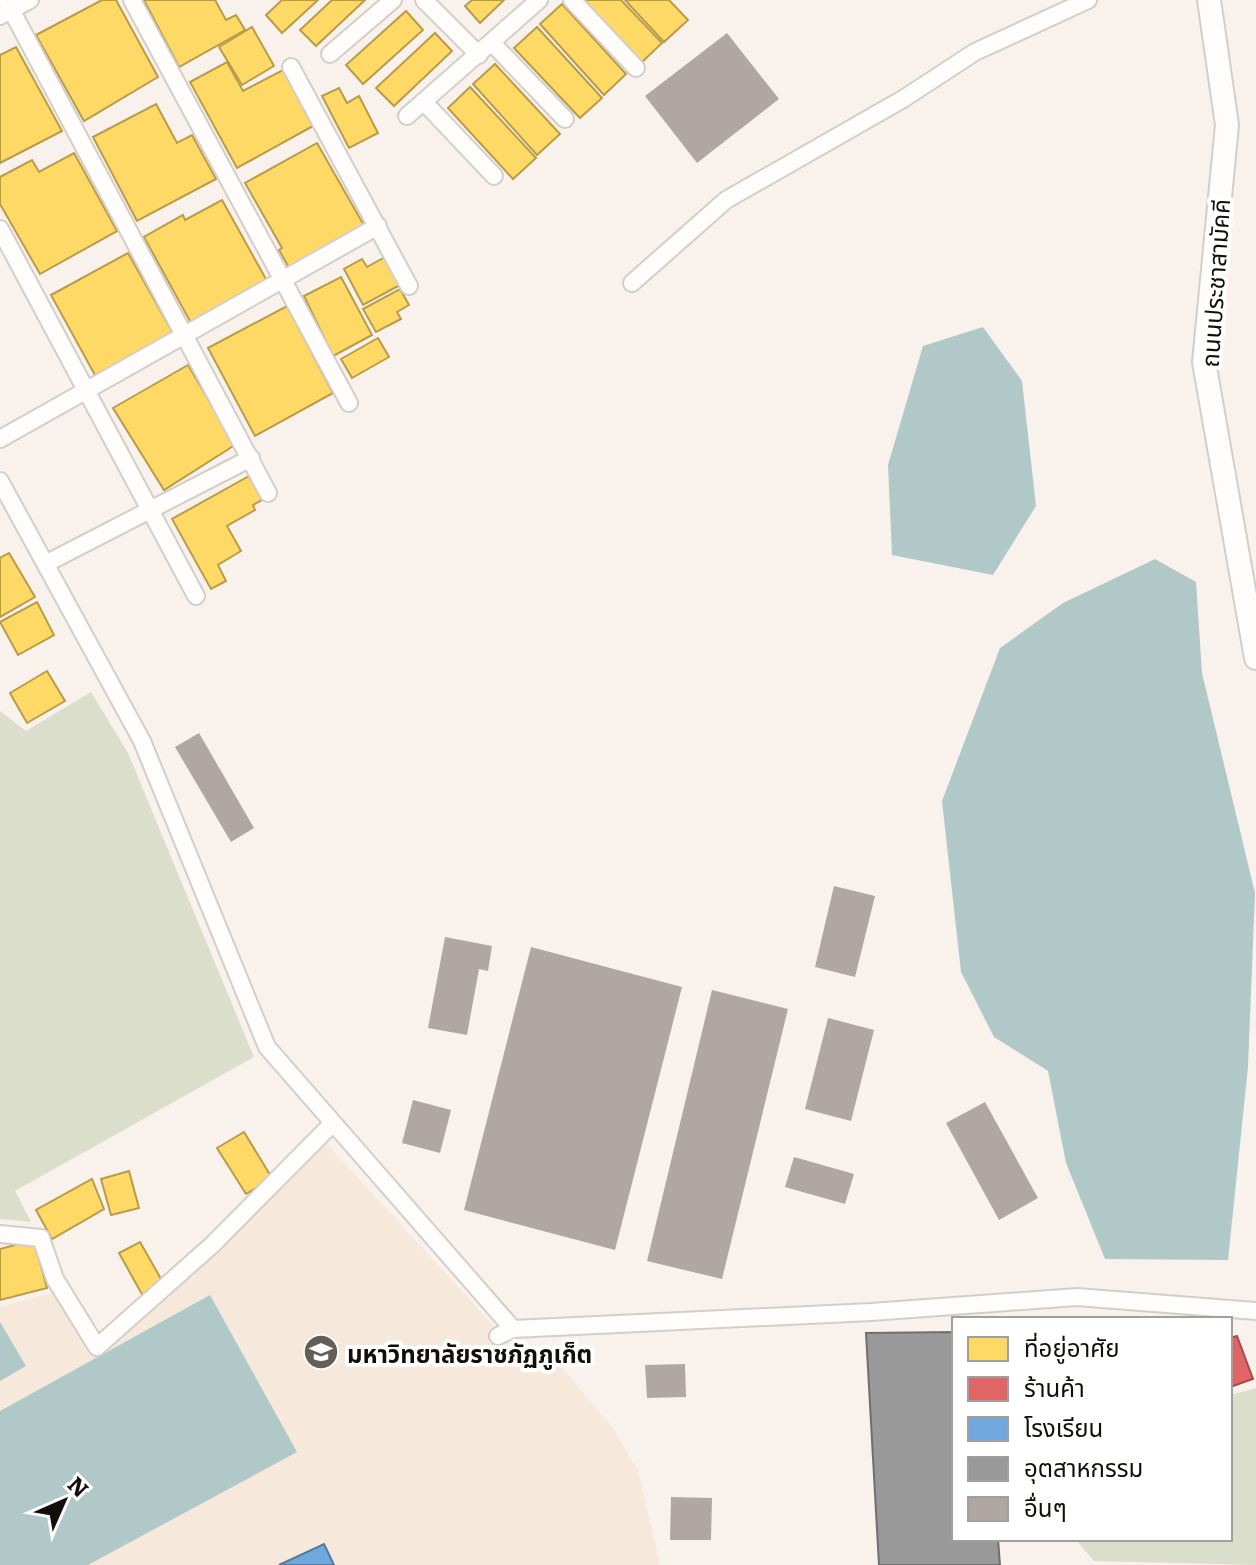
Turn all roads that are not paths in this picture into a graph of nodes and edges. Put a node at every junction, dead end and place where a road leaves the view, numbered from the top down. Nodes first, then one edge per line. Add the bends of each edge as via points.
1 (30, 0) edge
2 (132, 0) edge
3 (393, 0) edge
4 (424, 0) edge
5 (539, 0) edge
6 (572, 0) edge
7 (1088, 0) edge
8 (1209, 0) edge
9 (6, 9) edge
10 (492, 43) junction
11 (330, 54) dead end
12 (479, 55) junction
13 (291, 67) dead end
14 (636, 68) dead end
15 (424, 102) junction
16 (407, 116) dead end
17 (565, 119) dead end
18 (494, 176) dead end
19 (378, 226) junction
20 (0, 229) edge
21 (283, 280) junction
22 (632, 283) dead end
23 (409, 286) dead end
24 (185, 335) junction
25 (88, 389) junction
26 (349, 403) dead end
27 (0, 439) edge
28 (251, 458) junction
29 (0, 481) edge
30 (268, 493) dead end
31 (153, 512) junction
32 (47, 563) junction
33 (196, 596) dead end
34 (1256, 658) edge
35 (332, 1124) junction
36 (0, 1234) edge
37 (1256, 1311) edge

1 - 9 street
2 - 21 street
3 - 11 street
4 - 12 street
5 - 10 street
6 - 14 street
7 - 22 street via 975,52 726,200
8 - 34 street, ถนนประชาสามัคคี via 1227,125 1204,362
9 - 24 street
10 - 12 street
10 - 17 street
12 - 15 street
13 - 19 street
15 - 16 street
15 - 18 street
19 - 21 street
19 - 23 street
20 - 25 street
21 - 24 street
21 - 26 street
24 - 25 street
24 - 28 street
25 - 27 street
25 - 31 street
28 - 30 street
28 - 31 street
29 - 32 street
31 - 32 street
31 - 33 street
32 - 35 street via 142,741 267,1047
35 - 36 street via 212,1245 97,1347 55,1279 41,1238
35 - 37 street via 506,1333 1077,1297

